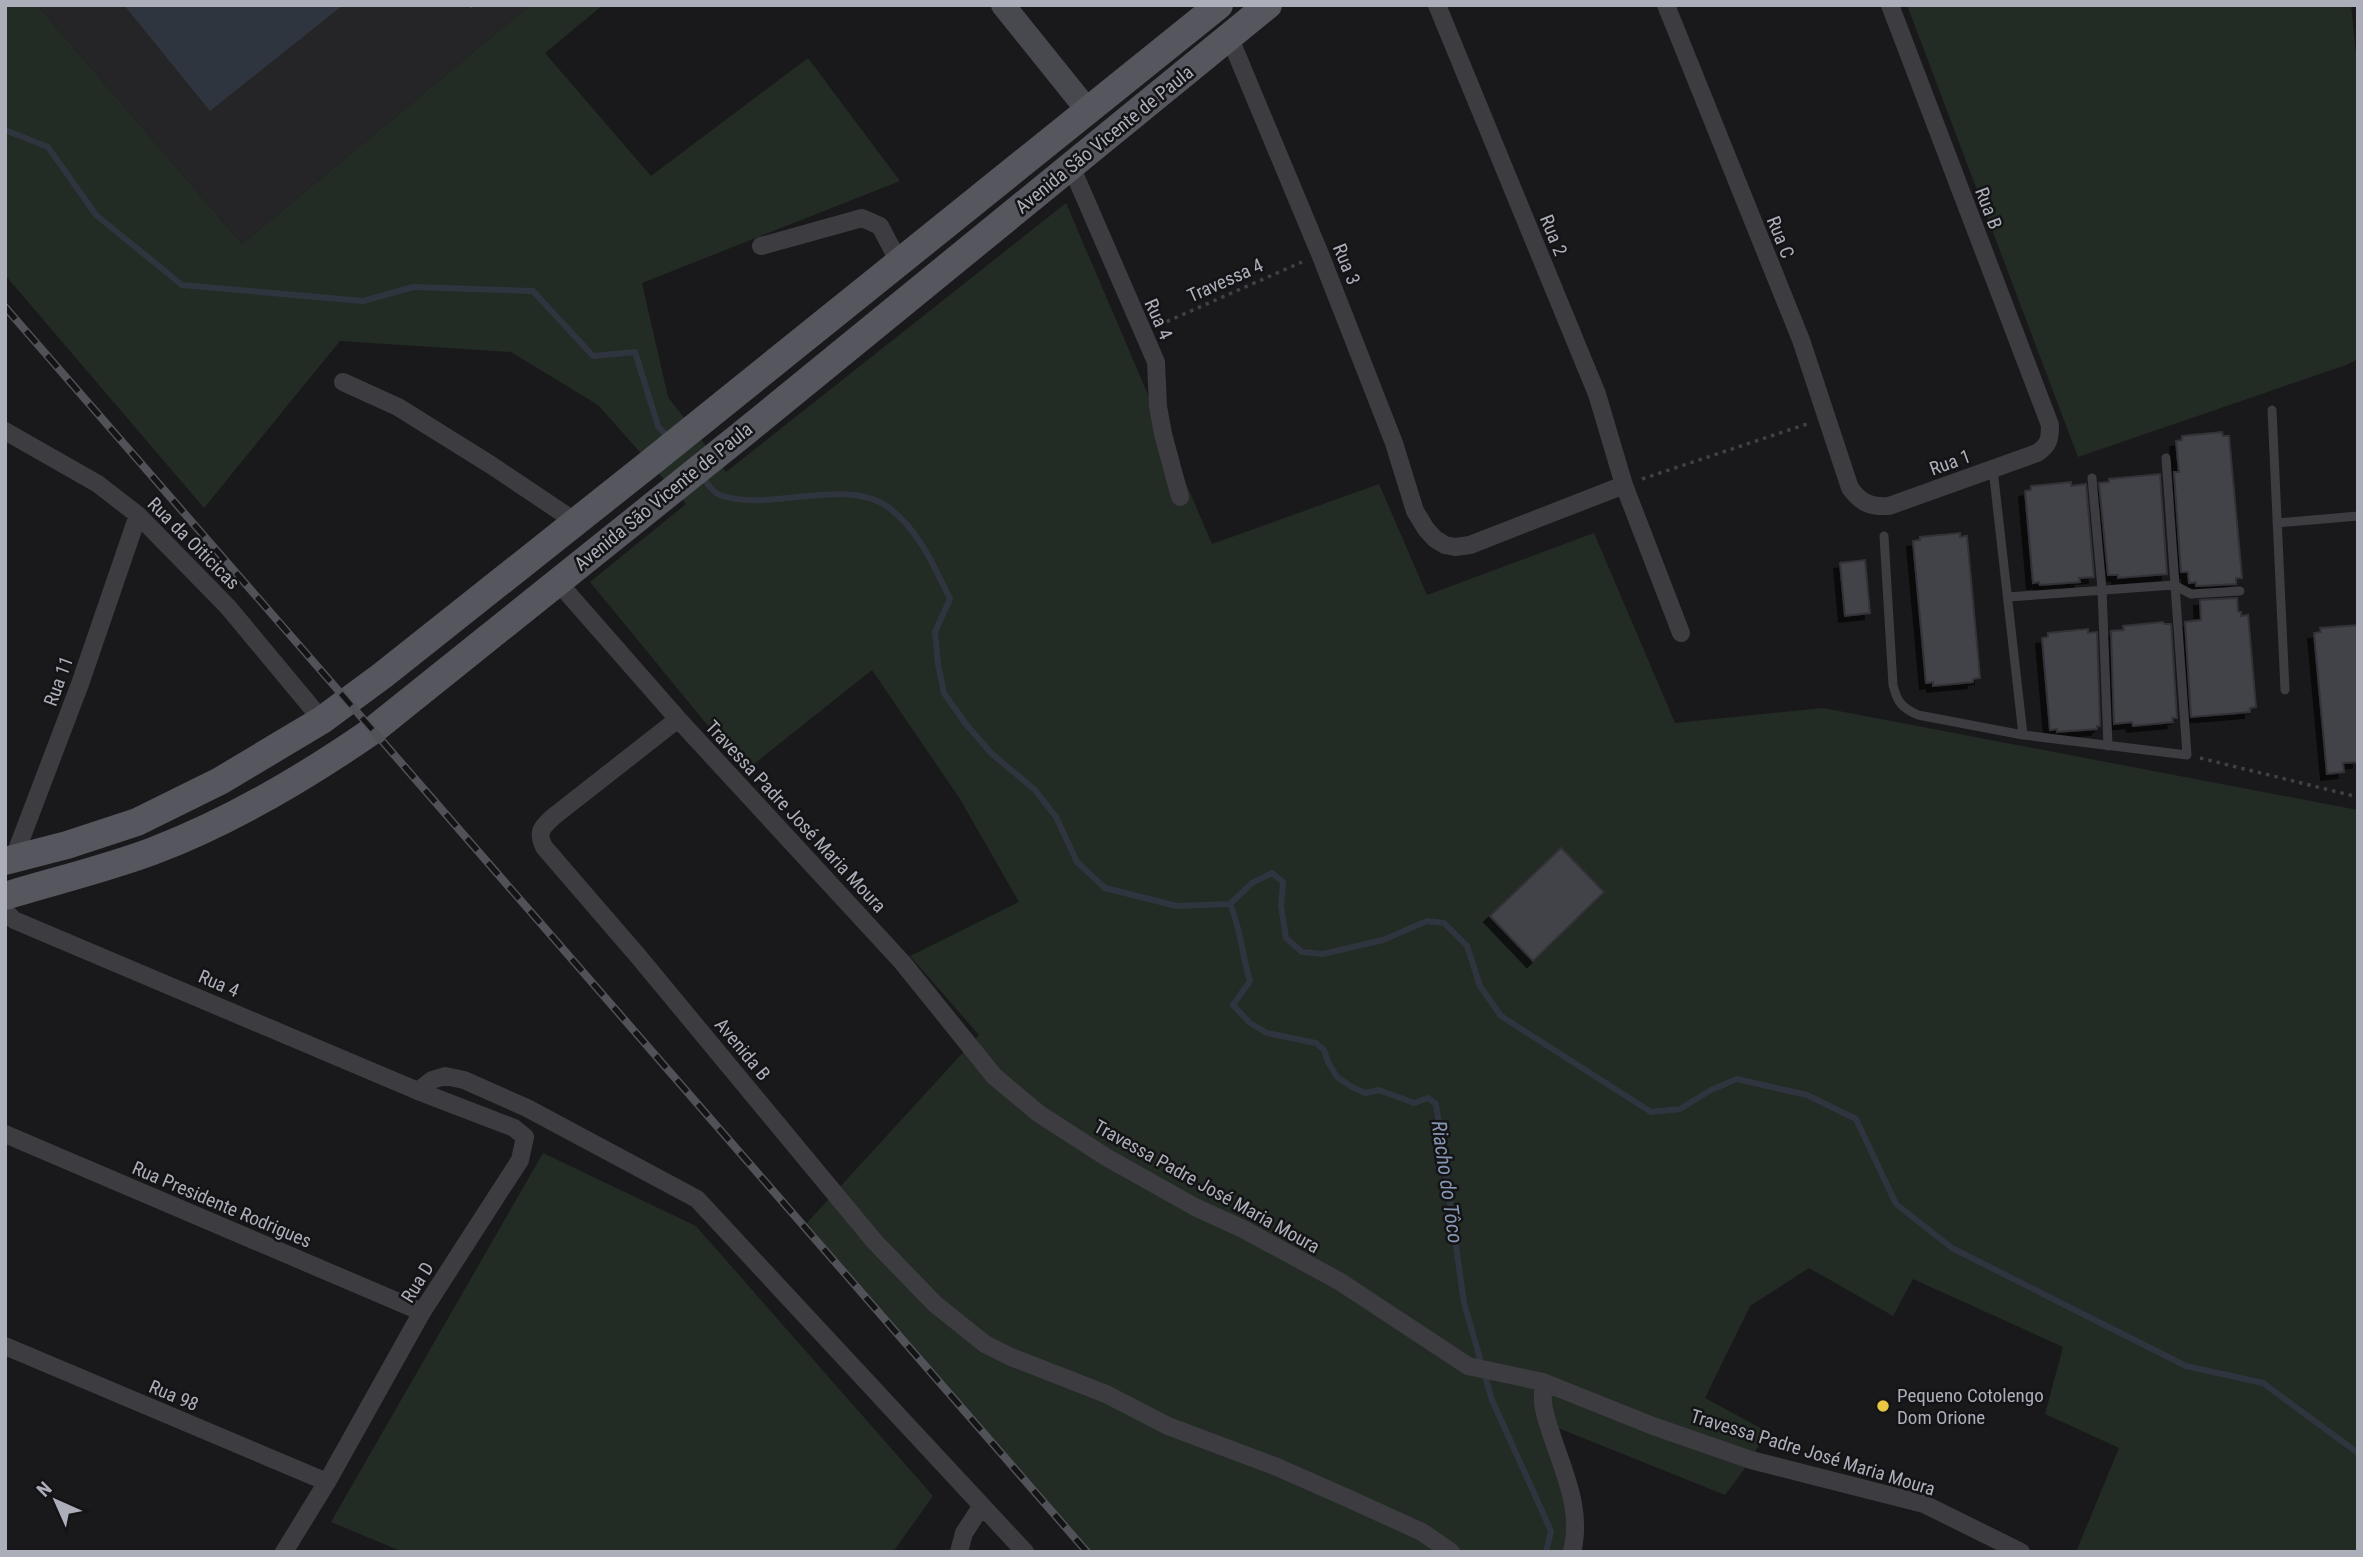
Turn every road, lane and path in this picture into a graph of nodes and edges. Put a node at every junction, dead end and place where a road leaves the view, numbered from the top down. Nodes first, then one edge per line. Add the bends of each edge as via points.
1 (1003, 5) edge
2 (1219, 5) edge
3 (1268, 5) edge
4 (1437, 5) edge
5 (1666, 5) edge
6 (1890, 5) edge
7 (1230, 36) junction
8 (1089, 111) junction
9 (1071, 166) junction
10 (761, 246) dead end
11 (1320, 254) junction
12 (899, 262) junction
13 (853, 300) junction
14 (874, 326) junction
15 (1141, 333) junction
16 (343, 382) dead end
17 (2272, 410) dead end
18 (1826, 418) junction
19 (2050, 425) joint
20 (5, 431) edge
21 (2166, 458) dead end
22 (1993, 468) junction
23 (2092, 478) dead end
24 (1624, 485) junction
25 (1850, 488) joint
26 (1180, 497) dead end
27 (138, 515) junction
28 (2358, 516) edge
29 (576, 522) junction
30 (2277, 523) junction
31 (1884, 536) dead end
32 (557, 581) junction
33 (2174, 585) junction
34 (2102, 589) junction
35 (2240, 591) dead end
36 (2008, 597) junction
37 (1681, 634) dead end
38 (2285, 690) dead end
39 (678, 719) junction
40 (322, 720) junction
41 (2023, 735) junction
42 (2108, 746) junction
43 (2187, 755) junction
44 (2358, 797) edge
45 (9, 860) edge
46 (7, 913) edge
47 (418, 1091) junction
48 (5, 1134) edge
49 (422, 1312) junction
50 (5, 1346) edge
51 (1543, 1382) junction
52 (327, 1482) junction
53 (981, 1507) junction
54 (284, 1552) edge
55 (959, 1552) edge
56 (1025, 1552) edge
57 (1451, 1552) edge
58 (1572, 1552) edge
59 (2021, 1552) edge

1 - 8 street
2 - 8 main road, Avenida São Vicente de Paula
3 - 7 main road, Avenida São Vicente de Paula
4 - 24 street, Rua 2 via 1597,394
5 - 18 street, Rua C via 1801,341
6 - 19 street, Rua B
7 - 9 main road, Avenida São Vicente de Paula
7 - 11 street, Rua 3
8 - 12 main road, Avenida São Vicente de Paula
9 - 14 main road, Avenida São Vicente de Paula
9 - 15 street, Rua 4
10 - 12 street via 862,218 880,226
11 - 15 path, Travessa 4
11 - 24 street, Rua 3 via 1394,443 1415,510 1435,539 1455,547 1470,545
12 - 13 main road, Avenida São Vicente de Paula
13 - 14 main road
13 - 29 main road, Avenida São Vicente de Paula
14 - 32 main road, Avenida São Vicente de Paula
15 - 26 street, Rua 4 via 1156,362 1161,425
16 - 29 street via 398,407
17 - 30 lane
18 - 24 path
18 - 25 street, Rua C
19 - 22 street, Rua 1 via 2046,447
20 - 27 street, Rua da Oiticicas via 98,484
21 - 33 lane
22 - 25 street, Rua 1 via 1889,506 1873,507 1860,501
22 - 36 lane
23 - 34 lane
24 - 37 street, Rua 2
27 - 40 street, Rua da Oiticicas via 229,607
27 - 45 street, Rua 11 via 79,684
28 - 30 lane
29 - 40 main road, Avenida São Vicente de Paula
30 - 38 lane
31 - 41 lane via 1896,700 1918,715
32 - 39 street, Travessa Padre José Maria Moura
32 - 46 main road, Avenida São Vicente de Paula via 345,750 245,809
33 - 34 lane
33 - 35 lane via 2191,594
33 - 43 lane
34 - 36 lane
34 - 42 lane
36 - 41 lane
39 - 51 street, Travessa Padre José Maria Moura via 902,962 994,1076 1038,1113 1106,1157 1339,1281 1468,1366
39 - 57 street, Avenida B via 553,817 541,828 539,837 875,1242 935,1304 1011,1357 1168,1426 1278,1467 1422,1532
40 - 45 main road, Avenida São Vicente de Paula via 220,781 137,822
41 - 42 lane
42 - 43 lane
43 - 44 path
46 - 47 street, Rua 4
47 - 49 street, Rua D via 514,1128 525,1137 520,1160
47 - 53 street via 445,1076 464,1080 527,1108 697,1199
48 - 49 street, Rua Presidente Rodrigues
49 - 52 street, Rua D
50 - 52 street, Rua 98
51 - 58 street via 1544,1408 1576,1517
51 - 59 street, Travessa Padre José Maria Moura via 1751,1460 1924,1504
52 - 54 street, Rua D
53 - 55 street via 964,1533
53 - 56 street

